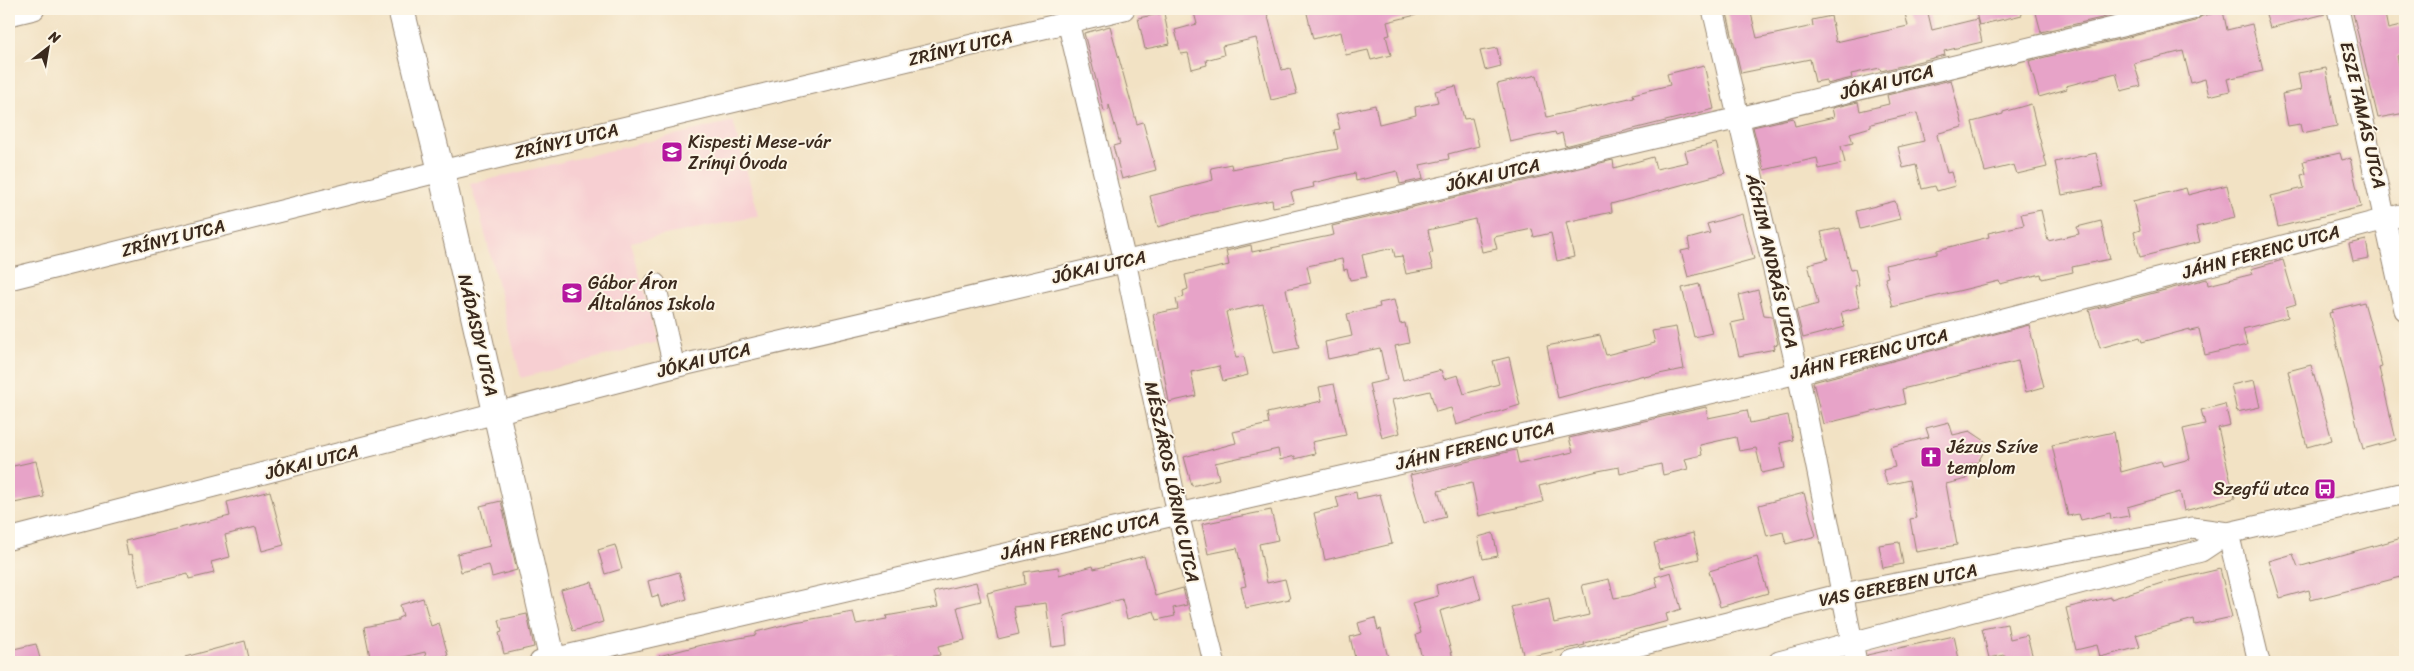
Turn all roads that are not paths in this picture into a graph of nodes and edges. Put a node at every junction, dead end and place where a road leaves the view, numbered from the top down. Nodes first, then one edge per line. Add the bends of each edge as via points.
1 (34, 9) edge
2 (401, 9) edge
3 (1124, 9) edge
4 (1713, 9) edge
5 (2192, 9) edge
6 (2338, 9) edge
7 (9, 15) edge
8 (1066, 15) edge
9 (1739, 118) junction
10 (441, 171) junction
11 (2396, 216) edge
12 (1125, 261) junction
13 (9, 279) edge
14 (655, 284) dead end
15 (2405, 310) edge
16 (674, 367) junction
17 (1798, 373) junction
18 (496, 415) junction
19 (2405, 493) edge
20 (1178, 514) junction
21 (2228, 533) junction
22 (9, 539) edge
23 (1843, 594) junction
24 (1854, 654) edge
25 (549, 661) edge
26 (1214, 662) edge
27 (1572, 662) edge
28 (1779, 662) edge
29 (2259, 662) edge

1 - 7 street
2 - 10 street, NÁDASDY UTCA
3 - 8 street, ZRÍNYI UTCA
4 - 9 street, ÁCHIM ANDRÁS UTCA
5 - 9 street, JÓKAI UTCA
6 - 11 street, ESZE TAMÁS UTCA
8 - 10 street, ZRÍNYI UTCA
8 - 12 street, MÉSZÁROS LŐRINC UTCA
9 - 12 street, JÓKAI UTCA
9 - 17 street, ÁCHIM ANDRÁS UTCA
10 - 13 street, ZRÍNYI UTCA
10 - 18 street, NÁDASDY UTCA
11 - 15 street, ESZE TAMÁS UTCA
11 - 17 street, JÁHN FERENC UTCA
12 - 16 street, JÓKAI UTCA
12 - 20 street, MÉSZÁROS LŐRINC UTCA
14 - 16 street
16 - 18 street, JÓKAI UTCA
17 - 20 street, JÁHN FERENC UTCA
17 - 23 street, ÁCHIM ANDRÁS UTCA
18 - 22 street, JÓKAI UTCA
18 - 25 street, NÁDASDY UTCA
19 - 21 street, VAS GEREBEN UTCA
20 - 25 street, JÁHN FERENC UTCA
20 - 26 street, MÉSZÁROS LŐRINC UTCA
21 - 23 street, VAS GEREBEN UTCA via 2192,528
21 - 24 street, VAS GEREBEN UTCA via 2200,552
21 - 29 street
23 - 24 street, ÁCHIM ANDRÁS UTCA
23 - 27 street, VAS GEREBEN UTCA
24 - 28 street, VAS GEREBEN UTCA

